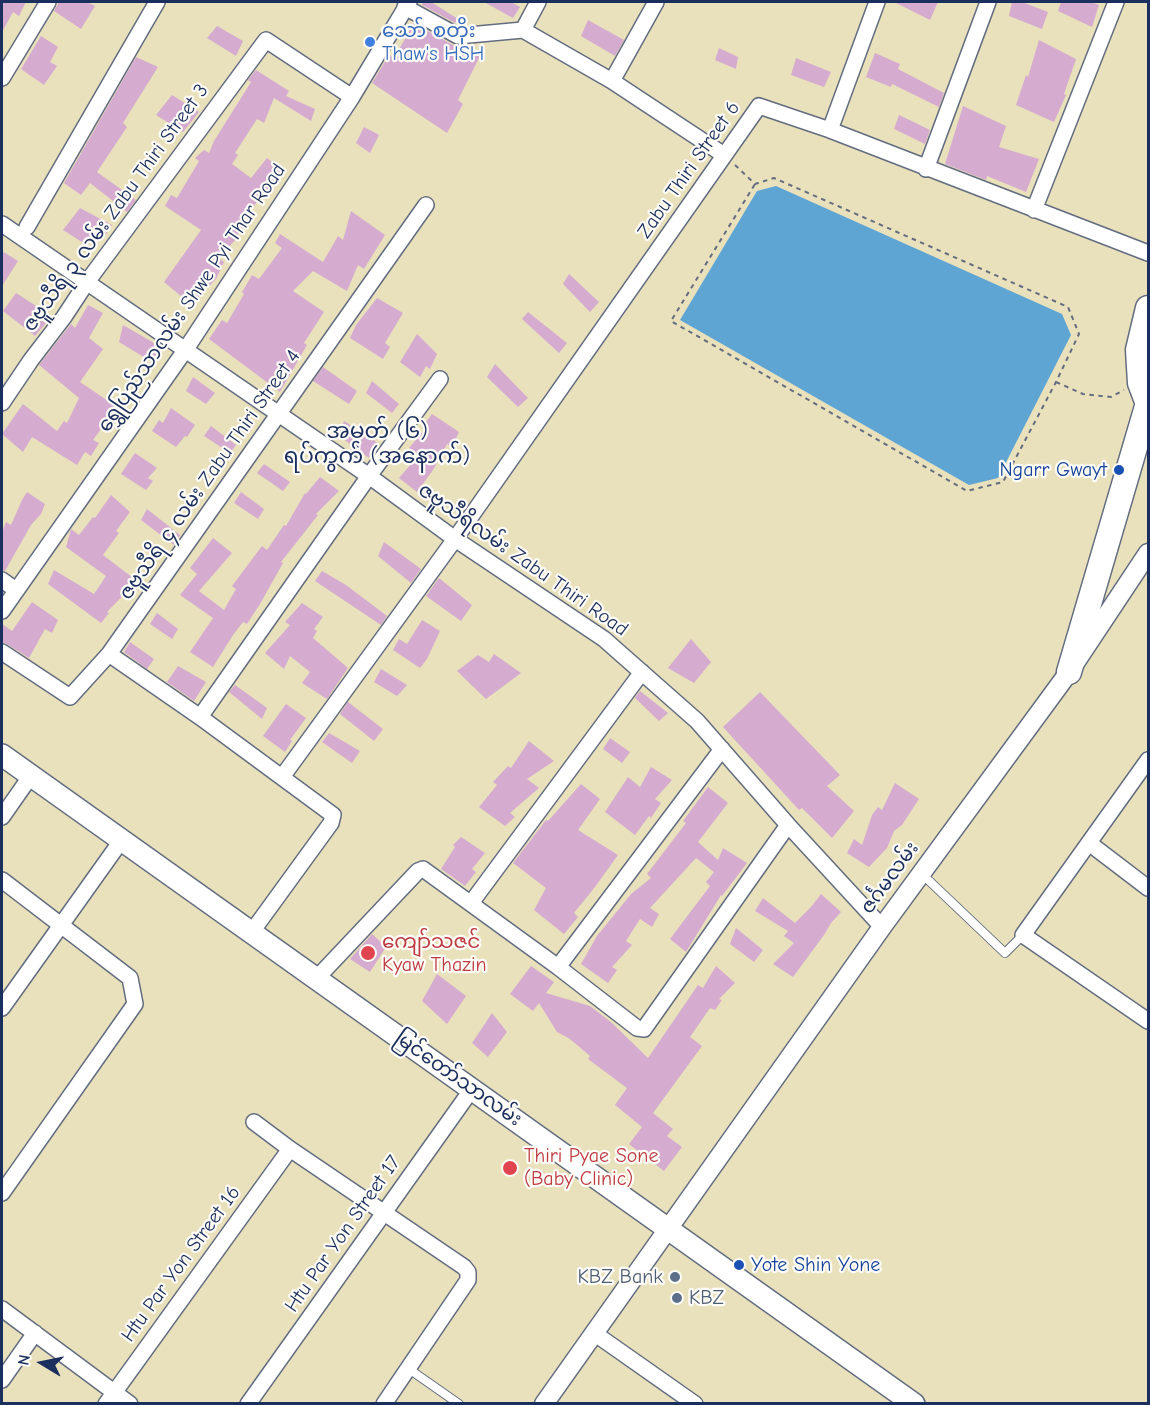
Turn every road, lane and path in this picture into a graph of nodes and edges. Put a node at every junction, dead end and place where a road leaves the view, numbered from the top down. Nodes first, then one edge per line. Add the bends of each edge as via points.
1 (48, 2) edge
2 (157, 2) edge
3 (538, 2) edge
4 (656, 2) edge
5 (877, 2) edge
6 (988, 2) edge
7 (1116, 2) edge
8 (407, 4) edge
9 (523, 30) junction
10 (2, 78) edge
11 (612, 81) junction
12 (352, 98) junction
13 (830, 130) junction
14 (724, 155) junction
15 (926, 168) junction
16 (755, 184) junction
17 (426, 205) dead end
18 (1034, 210) junction
19 (2, 224) edge
20 (27, 227) dead end
21 (1149, 253) edge
22 (87, 282) junction
23 (1149, 308) edge
24 (186, 349) junction
25 (440, 379) dead end
26 (1056, 382) junction
27 (1145, 396) edge
28 (2, 403) edge
29 (278, 413) junction
30 (369, 476) junction
31 (455, 539) junction
32 (1149, 553) edge
33 (2, 580) edge
34 (16, 590) junction
35 (2, 611) edge
36 (2, 652) edge
37 (109, 654) junction
38 (642, 672) junction
39 (1069, 672) junction
40 (200, 717) junction
41 (722, 749) junction
42 (2, 755) edge
43 (1149, 760) edge
44 (30, 777) junction
45 (282, 777) junction
46 (2, 817) edge
47 (788, 825) junction
48 (121, 841) junction
49 (1089, 843) junction
50 (921, 873) junction
51 (2, 880) edge
52 (1149, 888) edge
53 (471, 903) junction
54 (60, 925) junction
55 (882, 927) junction
56 (251, 933) junction
57 (1023, 935) junction
58 (558, 967) junction
59 (316, 979) junction
60 (2, 1008) edge
61 (1149, 1022) edge
62 (472, 1089) junction
63 (254, 1122) dead end
64 (290, 1149) junction
65 (2, 1194) edge
66 (384, 1212) junction
67 (667, 1228) junction
68 (2, 1309) edge
69 (35, 1333) junction
70 (594, 1333) junction
71 (409, 1369) junction
72 (2, 1380) edge
73 (110, 1398) edge
74 (130, 1404) edge
75 (248, 1404) edge
76 (384, 1404) edge
77 (459, 1404) edge
78 (544, 1404) edge
79 (695, 1404) edge
80 (914, 1404) edge

1 - 10 street
2 - 20 street
3 - 9 street
4 - 11 street
5 - 13 street
6 - 15 street
7 - 18 street
8 - 9 street via 458,36
8 - 12 street, ရွှေပြည်သာလမ်း Shwe Pyi Thar Road
9 - 11 street
11 - 14 street
12 - 22 street, ဇဗူသီရိ ၃ လမ်း Zabu Thiri Street 3 via 266,40
12 - 24 street, ရွှေပြည်သာလမ်း Shwe Pyi Thar Road
13 - 14 street, Zabu Thiri Street 6 via 759,106
13 - 15 street, Zabu Thiri Street 6
14 - 16 path
14 - 31 street, Zabu Thiri Street 6
15 - 18 street, Zabu Thiri Street 6
16 - 26 path via 774,178 1068,307 1079,334
16 - 26 path via 671,321 967,491 1003,482
17 - 29 street, ဇဗူသီရိ ၄ လမ်း Zabu Thiri Street 4
18 - 21 street, Zabu Thiri Street 6
19 - 22 street, ဇဗူသီရိလမ်း Zabu Thiri Road
22 - 24 street, ဇဗူသီရိလမ်း Zabu Thiri Road
22 - 28 street, ဇဗူသီရိ ၃ လမ်း Zabu Thiri Street 3
23 - 27 main road via 1138,350
24 - 29 street, ဇဗူသီရိလမ်း Zabu Thiri Road
24 - 34 street, ရွှေပြည်သာလမ်း Shwe Pyi Thar Road
25 - 30 street
26 - 27 path via 1083,394
27 - 39 main road
29 - 30 street, ဇဗူသီရိလမ်း Zabu Thiri Road
29 - 37 street, ဇဗူသီရိ ၄ လမ်း Zabu Thiri Street 4
30 - 31 street, ဇဗူသီရိလမ်း Zabu Thiri Road
30 - 40 street
31 - 38 street, ဇဗူသီရိလမ်း Zabu Thiri Road via 604,639
31 - 45 street, Zabu Thiri Street 6
32 - 39 street, ဇင်္ဂမလမ်း
33 - 34 street
34 - 35 street, ရွှေပြည်သာလမ်း Shwe Pyi Thar Road
36 - 37 street, ဇဗူသီရိ ၄ လမ်း Zabu Thiri Street 4 via 70,697
37 - 40 street
38 - 41 street, ဇဗူသီရိလမ်း Zabu Thiri Road
38 - 53 street
39 - 50 street, ဇင်္ဂမလမ်း
40 - 45 street
41 - 47 street, ဇဗူသီရိလမ်း Zabu Thiri Road
41 - 58 street
42 - 44 main road, မြင်တော်သာလမ်း
43 - 49 street
44 - 46 street
44 - 48 main road, မြင်တော်သာလမ်း
45 - 56 street via 333,816
47 - 55 street, ဇဗူသီရိလမ်း Zabu Thiri Road
47 - 58 street via 644,1029 637,1028
48 - 54 street
48 - 56 main road, မြင်တော်သာလမ်း
49 - 52 street
49 - 57 street
50 - 55 street, ဇင်္ဂမလမ်း
50 - 57 lane via 1005,953
51 - 54 street
53 - 58 street
53 - 59 street via 428,872 418,871
54 - 60 street
54 - 65 street via 130,978 135,1004
55 - 67 street, ဇင်္ဂမလမ်း
56 - 59 main road, မြင်တော်သာလမ်း
57 - 61 street
59 - 62 main road, မြင်တော်သာလမ်း
62 - 66 street, Htu Par Yon Street 17
62 - 67 main road, မြင်တော်သာလမ်း
63 - 64 street
64 - 66 street
64 - 73 street, Htu Par Yon Street 16
66 - 71 street via 468,1272 468,1281
66 - 75 street, Htu Par Yon Street 17
67 - 70 street, ဇင်္ဂမလမ်း
67 - 80 main road, မြင်တော်သာလမ်း
68 - 69 street
69 - 72 street
69 - 73 street
70 - 78 street, ဇင်္ဂမလမ်း
70 - 79 street
71 - 76 street
71 - 77 lane
73 - 74 street

